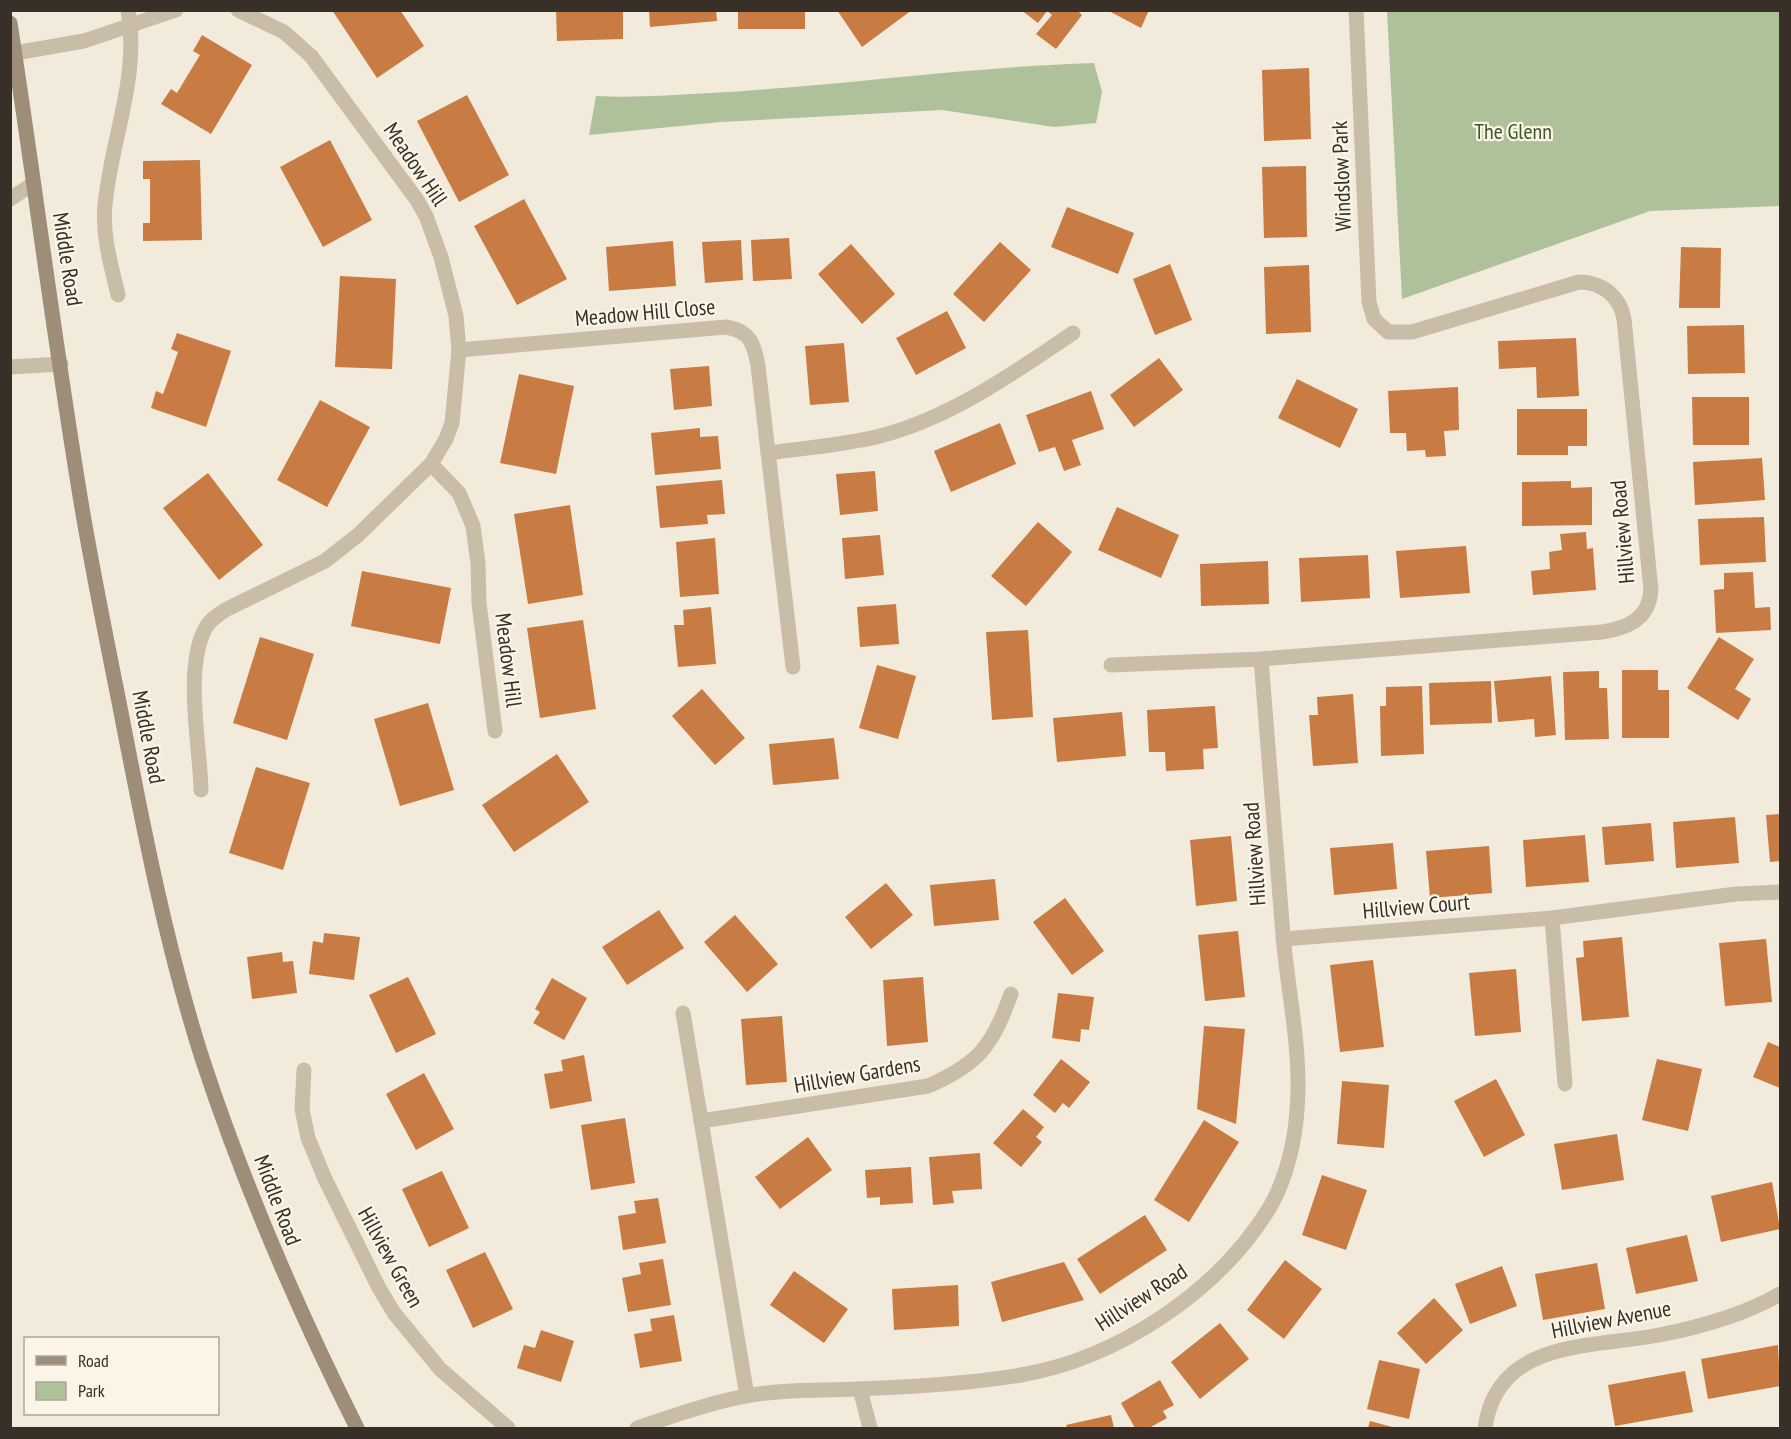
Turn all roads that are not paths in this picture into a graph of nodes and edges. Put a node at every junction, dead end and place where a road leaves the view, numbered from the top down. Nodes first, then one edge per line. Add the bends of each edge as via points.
1 (176, 10) edge
2 (238, 10) edge
3 (1356, 10) edge
4 (129, 17) edge
5 (10, 23) edge
6 (15, 53) junction
7 (17, 112) edge
8 (33, 184) junction
9 (10, 199) edge
10 (118, 295) dead end
11 (1388, 332) joint
12 (1072, 333) dead end
13 (459, 350) junction
14 (61, 364) junction
15 (10, 367) edge
16 (768, 453) junction
17 (431, 464) junction
18 (1261, 660) junction
19 (1111, 665) dead end
20 (794, 667) dead end
21 (495, 731) dead end
22 (201, 790) dead end
23 (1780, 892) edge
24 (1552, 918) junction
25 (1283, 939) junction
26 (1011, 993) dead end
27 (683, 1013) dead end
28 (304, 1070) dead end
29 (1565, 1084) dead end
30 (701, 1122) junction
31 (1780, 1294) edge
32 (860, 1389) junction
33 (747, 1396) junction
34 (357, 1428) edge
35 (508, 1428) edge
36 (637, 1428) edge
37 (870, 1428) edge
38 (1485, 1428) edge

1 - 4 street
2 - 13 street, Meadow Hill via 284,32 312,56 417,200 441,257 456,316
3 - 11 street, Windslow Park via 1369,302 1374,319
4 - 6 street via 84,41
4 - 10 street via 127,96 107,187 105,215
5 - 6 main road, Middle Road
6 - 7 main road, Middle Road
7 - 8 main road, Middle Road
8 - 9 street
8 - 14 main road, Middle Road
11 - 18 street, Hillview Road via 1420,330 1579,282 1595,285 1616,298 1624,318 1651,590 1649,602 1634,623 1602,632
12 - 16 street via 1029,363 920,422 864,439
13 - 16 street, Meadow Hill Close via 738,329 748,335 755,348
13 - 17 street, Meadow Hill via 452,423
14 - 15 street
14 - 34 main road, Middle Road via 87,539 129,754 157,885 201,1055 278,1263
16 - 20 street, Meadow Hill Close
17 - 21 street, Meadow Hill via 459,493 473,526 478,603
17 - 22 street, Meadow Hill via 325,561 211,620 196,661
18 - 19 street, Hillview Road
18 - 25 street, Hillview Road
23 - 24 street, Hillview Court
24 - 25 street, Hillview Court
24 - 29 street
25 - 32 street, Hillview Road via 1299,1068 1293,1137 1271,1204 1232,1256 1182,1302 1084,1357 996,1379
26 - 30 street, Hillview Gardens via 993,1034 976,1058 954,1075 928,1086
27 - 30 street
28 - 35 street, Hillview Green via 302,1108 308,1138 324,1179 379,1288 394,1313 440,1369
30 - 33 street
31 - 38 street, Hillview Avenue via 1736,1315 1661,1334 1571,1347 1528,1362 1508,1377 1493,1397
32 - 33 street, Hillview Road
32 - 37 street
33 - 36 street, Hillview Road

